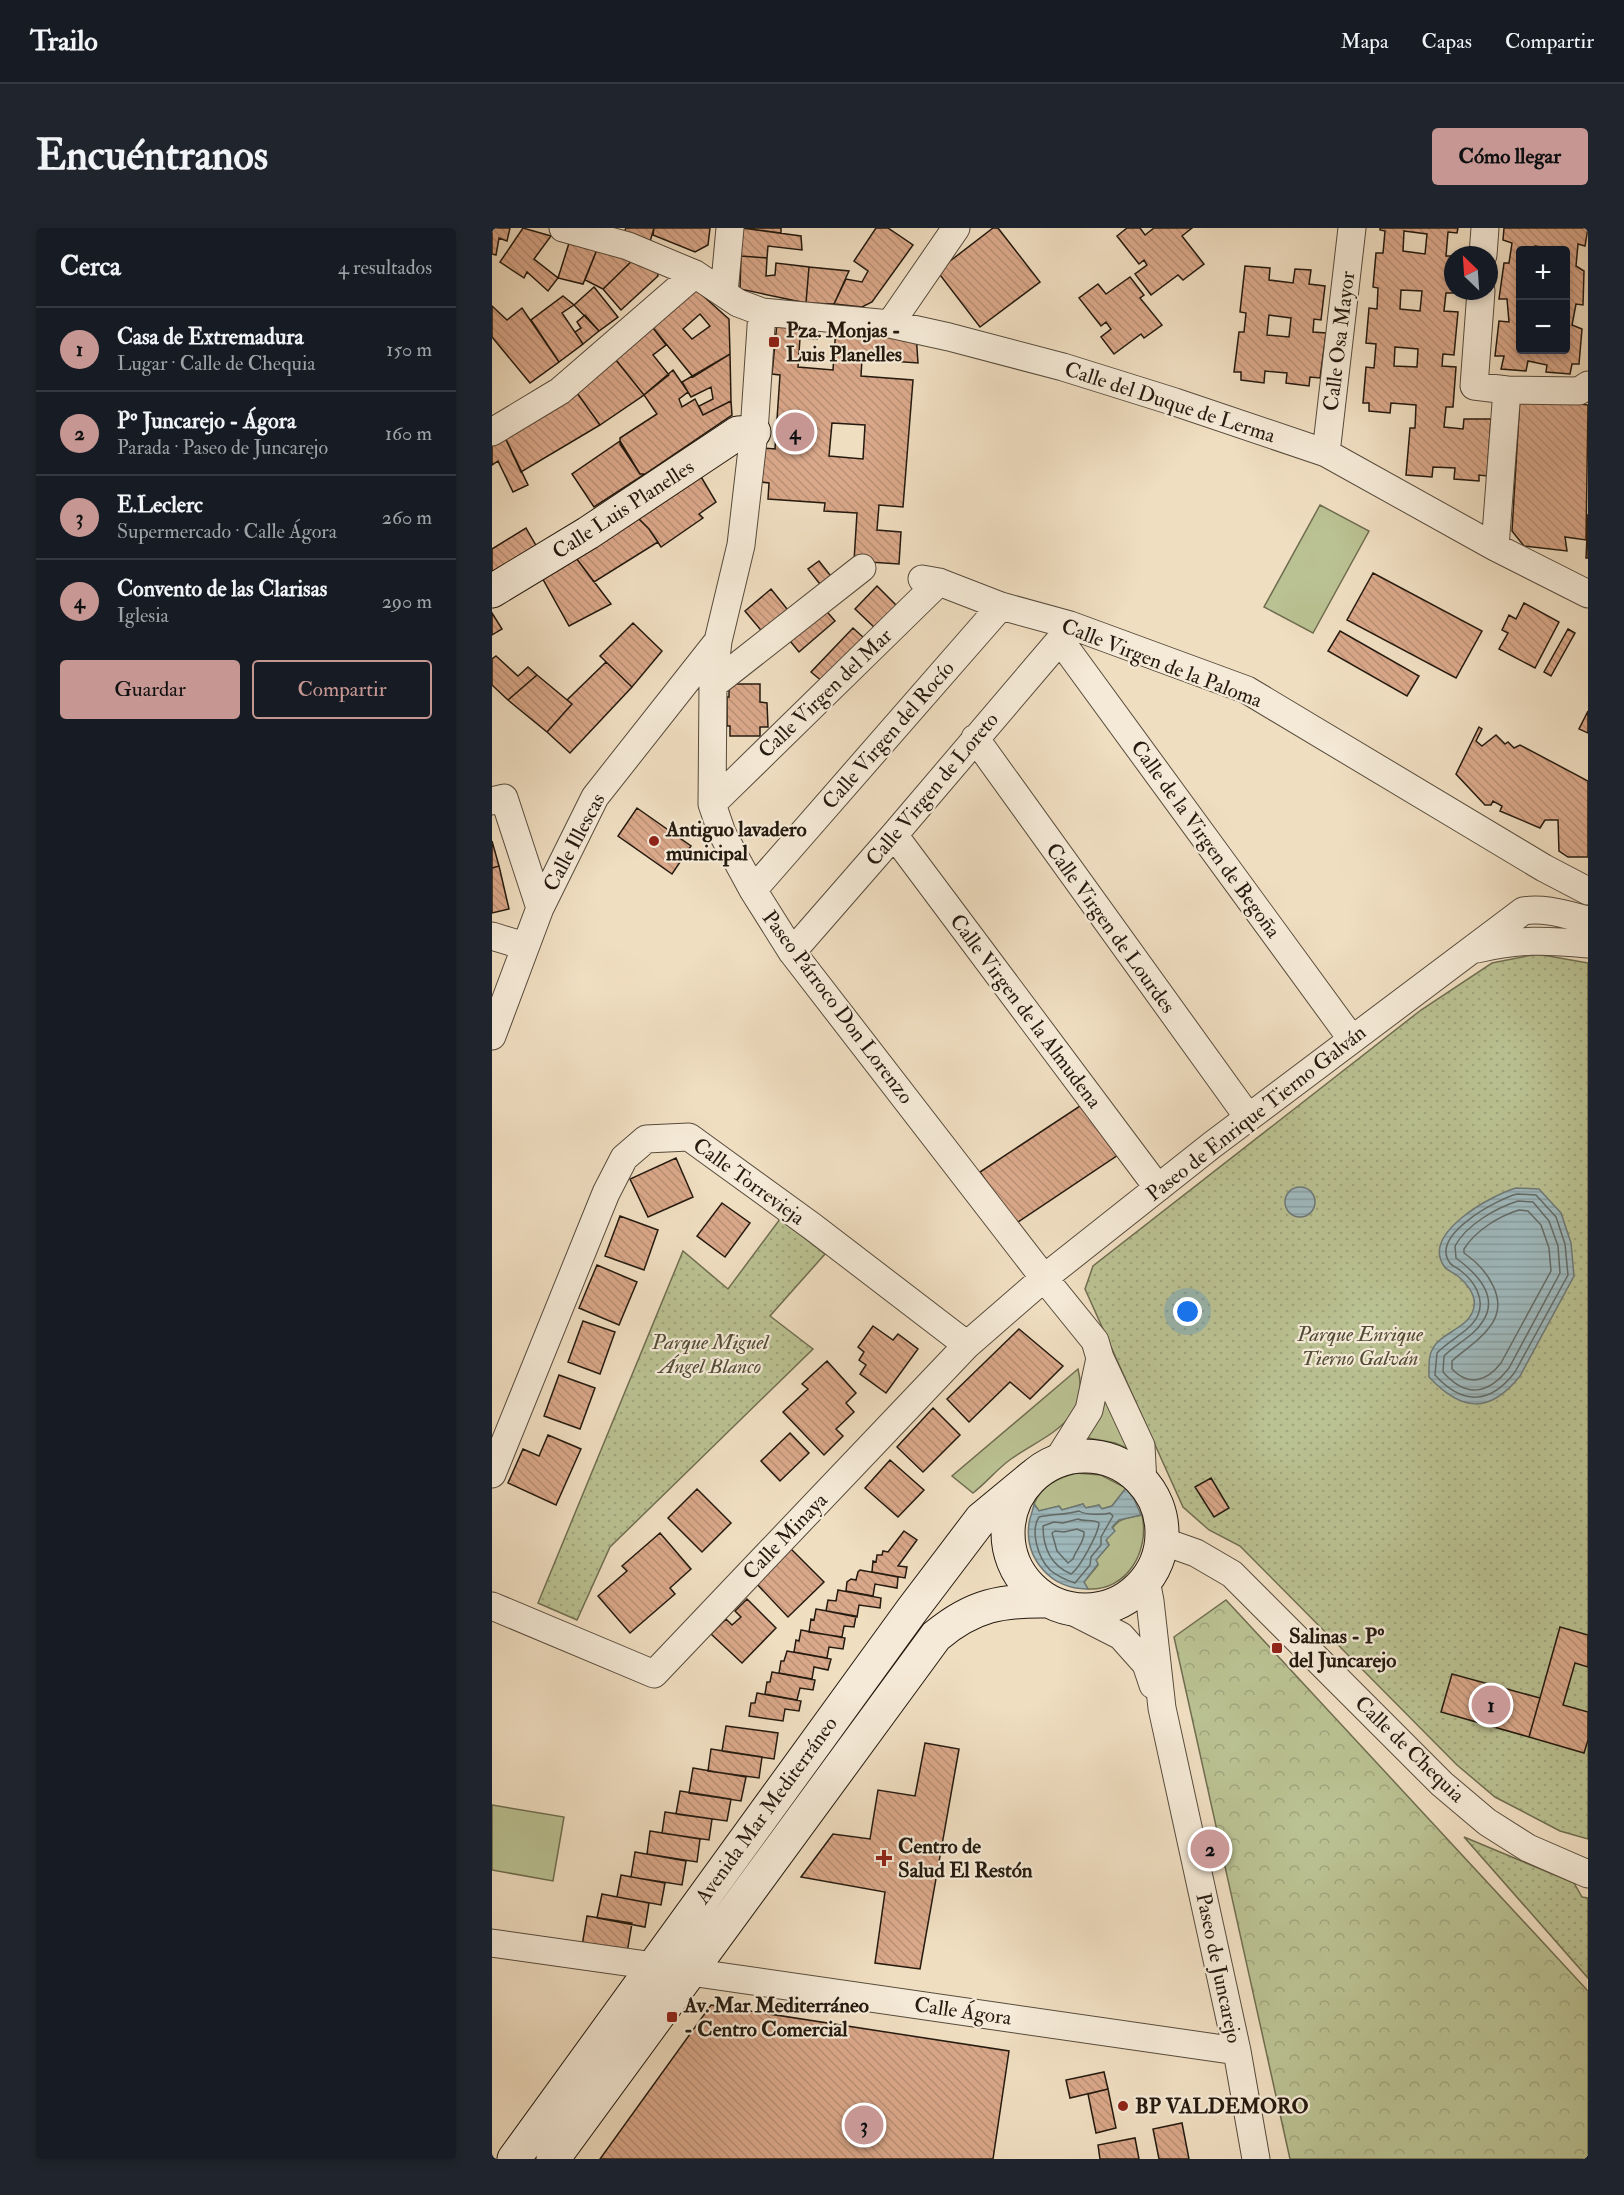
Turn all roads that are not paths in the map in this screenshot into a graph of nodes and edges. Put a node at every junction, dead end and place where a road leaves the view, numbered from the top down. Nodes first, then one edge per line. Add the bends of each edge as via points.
1 (563, 228) edge
2 (730, 228) edge
3 (956, 228) edge
4 (1352, 228) edge
5 (1485, 228) edge
6 (1484, 246) edge
7 (694, 274) junction
8 (724, 293) junction
9 (1480, 300) edge
10 (762, 312) junction
11 (890, 324) junction
12 (1588, 385) edge
13 (1507, 390) junction
14 (492, 432) edge
15 (754, 432) junction
16 (1326, 453) junction
17 (1495, 547) junction
18 (862, 568) dead end
19 (930, 580) joint
20 (492, 591) edge
21 (1588, 594) edge
22 (1001, 606) junction
23 (1065, 632) junction
24 (718, 641) junction
25 (713, 685) junction
26 (975, 738) junction
27 (498, 799) edge
28 (712, 804) junction
29 (894, 835) junction
30 (1544, 868) junction
31 (753, 890) junction
32 (1588, 891) edge
33 (540, 908) junction
34 (1522, 911) junction
35 (1588, 920) edge
36 (492, 936) edge
37 (1588, 944) edge
38 (524, 946) junction
39 (1470, 951) junction
40 (792, 952) junction
41 (494, 1027) edge
42 (1351, 1038) junction
43 (1248, 1117) junction
44 (1158, 1188) junction
45 (1044, 1278) junction
46 (967, 1345) junction
47 (1100, 1358) junction
48 (1045, 1468) junction
49 (492, 1474) edge
50 (1143, 1483) junction
51 (1162, 1541) junction
52 (1146, 1580) junction
53 (1057, 1604) junction
54 (492, 1606) edge
55 (1162, 1708) junction
56 (1588, 1874) edge
57 (492, 1943) edge
58 (654, 1966) junction
59 (690, 1972) junction
60 (1237, 2051) junction
61 (514, 2159) edge
62 (553, 2159) edge
63 (1256, 2159) edge

1 - 7 street, Calle del Duque de Lerma via 628,246
2 - 8 street
3 - 11 street
4 - 16 street, Calle Osa Mayor
5 - 6 street
7 - 8 street, Calle del Duque de Lerma
7 - 14 street via 560,391
8 - 10 street, Calle del Duque de Lerma
9 - 13 street via 1474,386
10 - 11 street, Calle del Duque de Lerma
10 - 15 street, Paseo Párroco Don Lorenzo
11 - 16 street, Calle del Duque de Lerma via 1063,367
12 - 13 street via 1579,391
13 - 17 street
15 - 20 street, Calle Luis Planelles via 738,433 588,533
15 - 24 street, Paseo Párroco Don Lorenzo via 741,545
16 - 17 street, Calle del Duque de Lerma
17 - 21 street, Calle del Duque de Lerma
18 - 25 street
19 - 22 street, Calle Virgen de la Paloma
19 - 28 street, Calle Virgen del Mar
22 - 23 street, Calle Virgen de la Paloma
22 - 31 street, Calle Virgen del Rocío
23 - 26 street, Calle Virgen de Loreto
23 - 30 street, Calle Virgen de la Paloma via 1246,690
23 - 42 street, Calle de la Virgen de Begoña
24 - 25 street, Paseo Párroco Don Lorenzo
24 - 33 street, Calle Illescas via 595,797
25 - 28 street, Paseo Párroco Don Lorenzo
26 - 29 street, Calle Virgen de Loreto
26 - 43 street, Calle Virgen de Lourdes
27 - 33 street
28 - 31 street, Paseo Párroco Don Lorenzo
29 - 40 street, Calle Virgen de Loreto
29 - 44 street, Calle Virgen de la Almudena
30 - 32 street, Calle Virgen de la Paloma
30 - 34 street
31 - 40 street, Paseo Párroco Don Lorenzo
33 - 38 street, Calle Illescas
34 - 35 street via 1532,909
34 - 39 street, Paseo de Enrique Tierno Galván
36 - 38 street
37 - 39 street, Paseo de Enrique Tierno Galván via 1536,940
38 - 41 street, Calle Illescas
39 - 42 street, Paseo de Enrique Tierno Galván
40 - 45 street, Paseo Párroco Don Lorenzo
42 - 43 street, Paseo de Enrique Tierno Galván
43 - 44 street, Paseo de Enrique Tierno Galván
44 - 45 street, Paseo de Enrique Tierno Galván
45 - 46 street, Calle Minaya
45 - 47 street, Paseo Párroco Don Lorenzo via 1095,1341
46 - 49 street, Calle Torrevieja via 689,1137 646,1140 624,1158 606,1193
46 - 54 street, Calle Minaya via 654,1674
47 - 48 street via 1089,1410
47 - 50 street, Paseo Párroco Don Lorenzo via 1141,1446
48 - 50 street via 1080,1456 1103,1458 1125,1467
48 - 53 street via 1017,1495 1009,1518 1008,1543 1024,1580
48 - 58 street, Avenida Mar Mediterráneo via 981,1519
50 - 51 street via 1160,1516
51 - 52 street via 1158,1559
51 - 56 street, Calle de Chequia via 1196,1553 1233,1574 1442,1784 1486,1822 1528,1848
52 - 53 street via 1134,1593 1113,1605 1089,1610
52 - 55 street, Paseo de Juncarejo
53 - 55 street, Paseo de Juncarejo via 1121,1636 1146,1664
53 - 59 street, Avenida Mar Mediterráneo via 1013,1600 972,1611 936,1636
55 - 60 street, Paseo de Juncarejo
57 - 58 street
58 - 61 street, Avenida Mar Mediterráneo
59 - 60 street, Calle Ágora
59 - 62 street, Avenida Mar Mediterráneo
60 - 63 street, Paseo de Juncarejo

